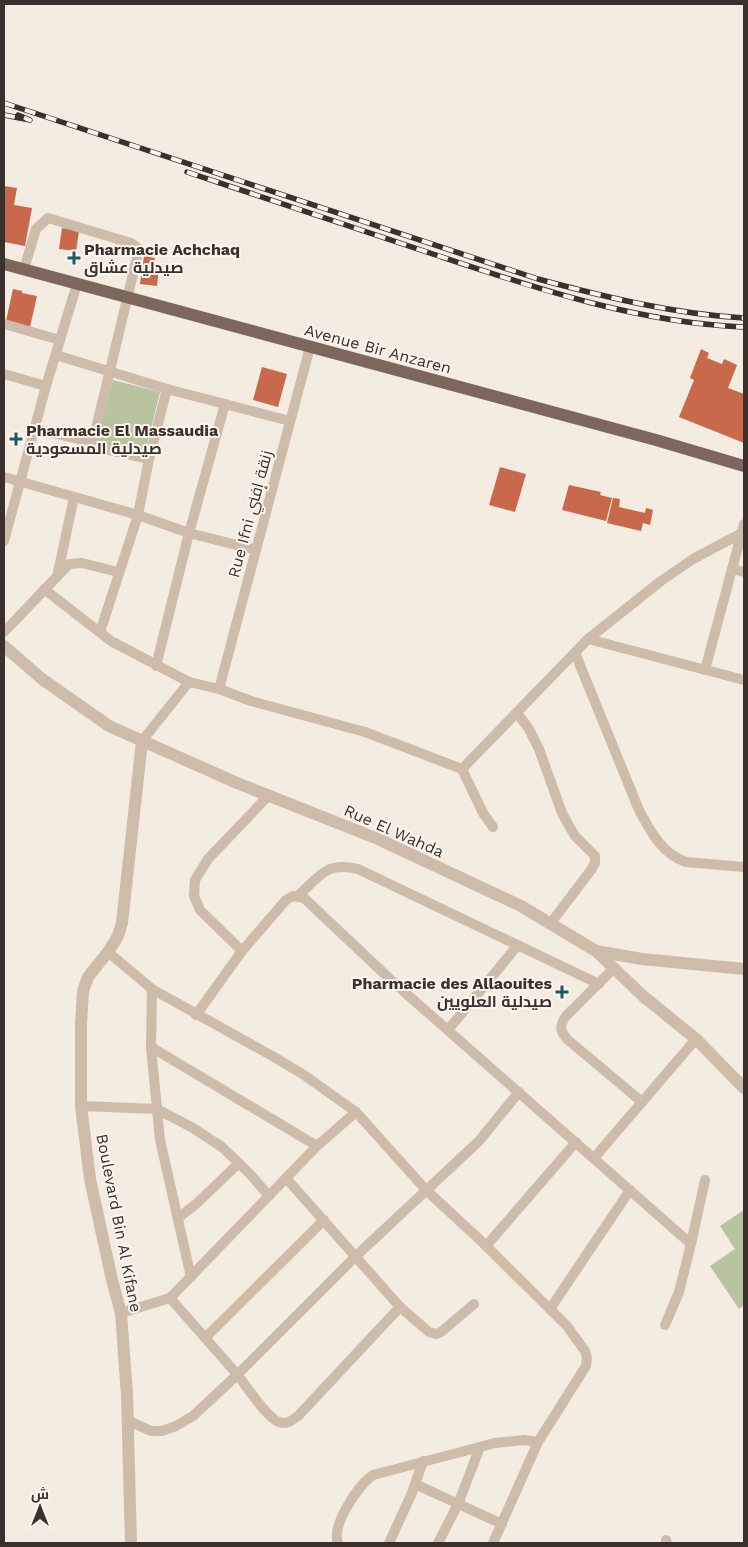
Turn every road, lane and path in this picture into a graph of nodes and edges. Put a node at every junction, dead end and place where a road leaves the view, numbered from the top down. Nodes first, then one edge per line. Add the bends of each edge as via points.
1 (4, 264) edge
2 (24, 269) junction
3 (77, 284) junction
4 (127, 297) junction
5 (4, 324) edge
6 (60, 340) junction
7 (310, 347) junction
8 (56, 355) junction
9 (111, 372) junction
10 (4, 374) edge
11 (46, 386) junction
12 (167, 389) junction
13 (224, 404) junction
14 (290, 421) junction
15 (35, 429) junction
16 (95, 443) junction
17 (149, 459) junction
18 (744, 466) edge
19 (4, 477) edge
20 (20, 482) junction
21 (74, 497) junction
22 (138, 515) junction
23 (743, 529) edge
24 (189, 533) junction
25 (4, 540) edge
26 (256, 550) junction
27 (732, 569) junction
28 (118, 572) junction
29 (744, 572) edge
30 (57, 577) junction
31 (44, 589) junction
32 (4, 632) edge
33 (100, 632) junction
34 (588, 639) junction
35 (4, 646) edge
36 (575, 653) junction
37 (156, 666) junction
38 (705, 670) junction
39 (744, 680) edge
40 (189, 682) junction
41 (219, 689) junction
42 (517, 713) junction
43 (142, 740) junction
44 (462, 768) junction
45 (269, 795) junction
46 (493, 827) dead end
47 (744, 867) edge
48 (298, 896) junction
49 (550, 924) junction
50 (518, 945) junction
51 (242, 951) junction
52 (596, 951) junction
53 (108, 952) junction
54 (742, 966) edge
55 (614, 968) junction
56 (598, 984) junction
57 (152, 990) junction
58 (196, 1015) junction
59 (448, 1030) junction
60 (696, 1039) junction
61 (151, 1047) junction
62 (744, 1088) edge
63 (518, 1092) junction
64 (642, 1102) junction
65 (81, 1106) junction
66 (157, 1110) junction
67 (356, 1112) junction
68 (576, 1142) junction
69 (317, 1146) junction
70 (594, 1158) junction
71 (238, 1163) junction
72 (286, 1178) junction
73 (705, 1180) dead end
74 (426, 1190) junction
75 (630, 1190) junction
76 (269, 1196) junction
77 (178, 1218) junction
78 (324, 1220) junction
79 (692, 1244) junction
80 (486, 1246) junction
81 (356, 1256) junction
82 (191, 1277) junction
83 (170, 1298) junction
84 (474, 1304) dead end
85 (400, 1306) junction
86 (550, 1309) junction
87 (121, 1313) junction
88 (665, 1325) dead end
89 (205, 1338) junction
90 (237, 1375) junction
91 (127, 1420) junction
92 (538, 1442) junction
93 (480, 1447) junction
94 (423, 1461) junction
95 (415, 1484) junction
96 (458, 1504) junction
97 (502, 1524) junction
98 (131, 1543) edge
99 (338, 1543) edge
100 (389, 1543) edge
101 (438, 1543) edge
102 (493, 1543) edge

1 - 2 main road, Avenue Bir Anzaren
2 - 3 main road, Avenue Bir Anzaren
2 - 4 street via 39,224 48,218 72,224 131,243 139,249
3 - 4 main road, Avenue Bir Anzaren
3 - 6 street
4 - 7 main road, Avenue Bir Anzaren
4 - 9 street
5 - 6 street
6 - 8 street
7 - 14 street, Rue Ifni زنقة إفني
7 - 18 main road, Avenue Bir Anzaren
8 - 9 street
8 - 11 street
9 - 12 street
9 - 16 street via 95,431
10 - 11 street
11 - 15 street
12 - 13 street
12 - 17 street
13 - 14 street
13 - 24 street
14 - 26 street, Rue Ifni زنقة إفني
15 - 16 street
15 - 20 street
16 - 17 street via 102,449
17 - 22 street
19 - 20 street
20 - 21 street
20 - 25 street
21 - 22 street
21 - 30 street
22 - 24 street
22 - 28 street
23 - 27 street
23 - 34 street via 661,581
24 - 26 street
24 - 37 street
26 - 41 street, Rue Ifni زنقة إفني
27 - 29 street
27 - 38 street
28 - 30 street via 74,563
28 - 33 street
30 - 31 street
31 - 32 street
31 - 33 street
33 - 37 street
34 - 36 street
34 - 38 street
35 - 43 street, Rue El Wahda via 83,709 109,726
36 - 42 street
36 - 47 street via 639,810 666,852 686,862
37 - 40 street
38 - 39 street
40 - 41 street
40 - 43 street
41 - 44 street via 365,732
42 - 44 street
42 - 49 street via 539,749 562,813 576,836 595,856 591,870
43 - 45 street, Rue El Wahda
43 - 53 street, Boulevard Bin Al Kifane via 122,923
44 - 46 street
45 - 49 street, Rue El Wahda via 378,839 521,906
45 - 51 street via 208,859 195,880 194,896 200,910
48 - 50 street via 329,868 346,866
48 - 51 street via 286,900
48 - 59 street via 309,902
49 - 52 street, Rue El Wahda
50 - 56 street
50 - 59 street
51 - 58 street
52 - 54 street via 642,960
52 - 55 street, Rue El Wahda
53 - 57 street
53 - 65 street, Boulevard Bin Al Kifane via 88,977 83,990
55 - 56 street
55 - 60 street, Rue El Wahda
56 - 64 street via 566,1016 561,1029 568,1040
57 - 58 street
57 - 61 street
58 - 67 street via 304,1075
59 - 63 street
60 - 62 street, Rue El Wahda
60 - 64 street
61 - 66 street
61 - 69 street
63 - 68 street
63 - 74 street via 479,1140
64 - 70 street
65 - 66 street
65 - 87 street, Boulevard Bin Al Kifane via 90,1179
66 - 71 street via 193,1128 222,1147
66 - 77 street via 160,1140
67 - 69 street
67 - 74 street
68 - 70 street
68 - 80 street
69 - 72 street
70 - 75 street
71 - 76 street
71 - 77 street
72 - 76 street
72 - 78 street
73 - 79 street
74 - 80 street
74 - 81 street
75 - 79 street
75 - 86 street
76 - 82 street
77 - 82 street
78 - 81 street
78 - 89 street
79 - 88 street via 679,1292
80 - 86 street
81 - 85 street
81 - 90 street
82 - 83 street
83 - 87 street
83 - 89 street
84 - 85 street via 436,1334 429,1332
85 - 90 street via 288,1423 279,1422 270,1415
86 - 92 street via 576,1336 587,1358 586,1366
87 - 91 street, Boulevard Bin Al Kifane
89 - 90 street
90 - 91 street via 193,1416 168,1430 151,1431
91 - 98 street, Boulevard Bin Al Kifane
92 - 93 street via 512,1441
92 - 97 street
93 - 94 street
93 - 96 street
94 - 95 street
94 - 99 street via 372,1475 364,1481 339,1524
95 - 96 street
95 - 100 street
96 - 97 street
96 - 101 street
97 - 102 street

